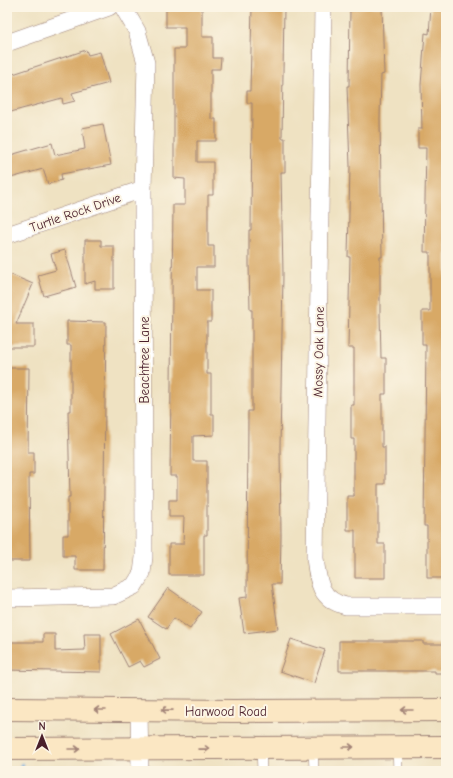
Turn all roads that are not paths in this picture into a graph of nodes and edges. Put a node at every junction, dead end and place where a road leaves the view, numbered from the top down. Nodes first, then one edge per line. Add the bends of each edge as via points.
1 (109, 7) edge
2 (123, 7) edge
3 (323, 7) edge
4 (7, 43) edge
5 (143, 189) junction
6 (7, 235) edge
7 (7, 598) edge
8 (446, 606) edge
9 (7, 709) edge
10 (139, 710) junction
11 (446, 710) edge
12 (397, 747) junction
13 (446, 747) edge
14 (262, 748) junction
15 (313, 748) junction
16 (7, 749) edge
17 (140, 749) junction
18 (140, 771) edge
19 (262, 771) edge
20 (314, 771) edge
21 (398, 771) edge

1 - 4 street
2 - 5 street, Beachtree Lane via 136,31 146,63
3 - 8 street, Mossy Oak Lane via 315,558 317,575 326,596 335,603 346,606
5 - 6 street, Turtle Rock Drive
5 - 7 street, Beachtree Lane via 142,573 134,586 113,596
10 -> 9 main road, Harwood Road
11 -> 10 main road, Harwood Road
10 - 17 street
12 - 13 main road
15 -> 12 main road
12 - 21 lane
14 - 15 main road
17 -> 14 main road
14 - 19 lane
15 - 20 lane
16 -> 17 main road
17 - 18 street

